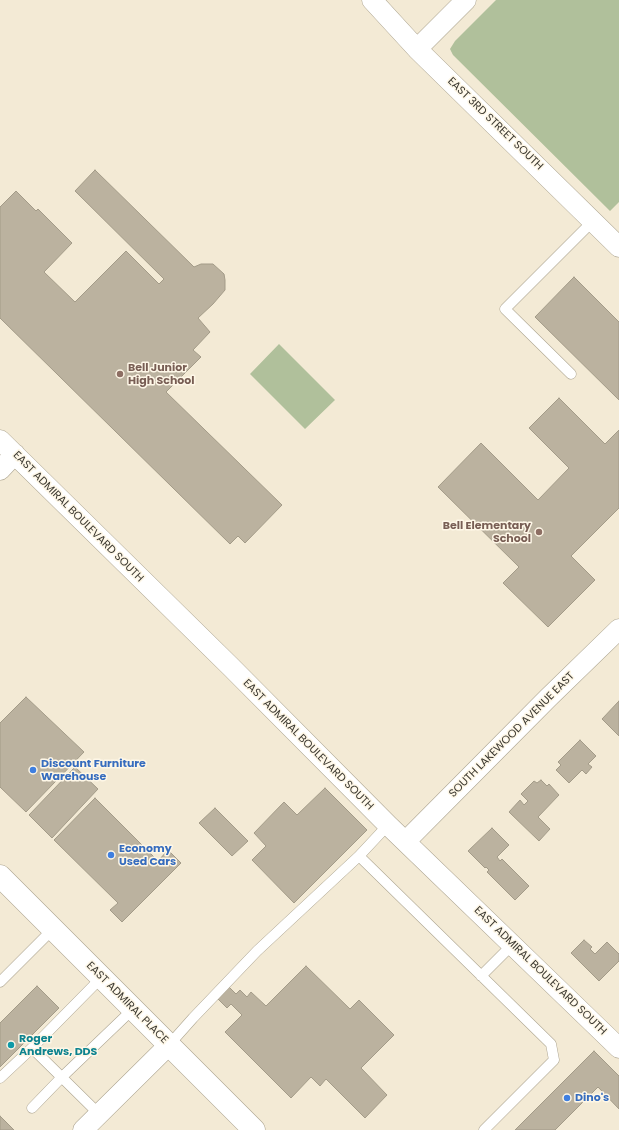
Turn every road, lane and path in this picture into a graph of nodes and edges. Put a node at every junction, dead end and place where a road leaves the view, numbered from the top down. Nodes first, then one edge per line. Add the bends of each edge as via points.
1 (372, 0) edge
2 (466, 0) edge
3 (417, 49) junction
4 (593, 221) junction
5 (619, 247) edge
6 (571, 374) dead end
7 (0, 440) edge
8 (15, 454) junction
9 (0, 470) edge
10 (617, 635) edge
11 (388, 824) junction
12 (406, 841) junction
13 (358, 856) junction
14 (0, 876) edge
15 (53, 929) junction
16 (512, 944) junction
17 (481, 976) junction
18 (101, 978) junction
19 (0, 982) edge
20 (133, 1009) junction
21 (615, 1035) edge
22 (169, 1045) junction
23 (32, 1048) junction
24 (62, 1077) junction
25 (0, 1078) edge
26 (32, 1108) dead end
27 (99, 1114) junction
28 (83, 1130) edge
29 (254, 1130) edge
30 (484, 1130) edge

1 - 3 street, EAST 3RD STREET SOUTH
2 - 3 street
3 - 4 street, EAST 3RD STREET SOUTH
4 - 5 street, EAST 3RD STREET SOUTH
4 - 6 lane via 505,309
7 - 8 street, EAST ADMIRAL BOULEVARD SOUTH
8 - 9 street
8 - 11 street, EAST ADMIRAL BOULEVARD SOUTH
10 - 12 street, SOUTH LAKEWOOD AVENUE EAST via 548,698
11 - 12 street, EAST ADMIRAL BOULEVARD SOUTH
11 - 13 lane
12 - 16 street, EAST ADMIRAL BOULEVARD SOUTH
13 - 17 lane
13 - 22 lane via 257,951
14 - 15 main road, EAST ADMIRAL PLACE
15 - 18 main road, EAST ADMIRAL PLACE
15 - 19 lane
16 - 17 lane
16 - 21 street, EAST ADMIRAL BOULEVARD SOUTH
17 - 30 lane via 551,1044 554,1060
18 - 20 main road, EAST ADMIRAL PLACE
18 - 23 lane
20 - 22 main road, EAST ADMIRAL PLACE
20 - 24 lane
22 - 27 street
22 - 29 main road, EAST ADMIRAL PLACE
23 - 24 lane
23 - 25 lane
24 - 26 lane
24 - 27 lane
27 - 28 street

